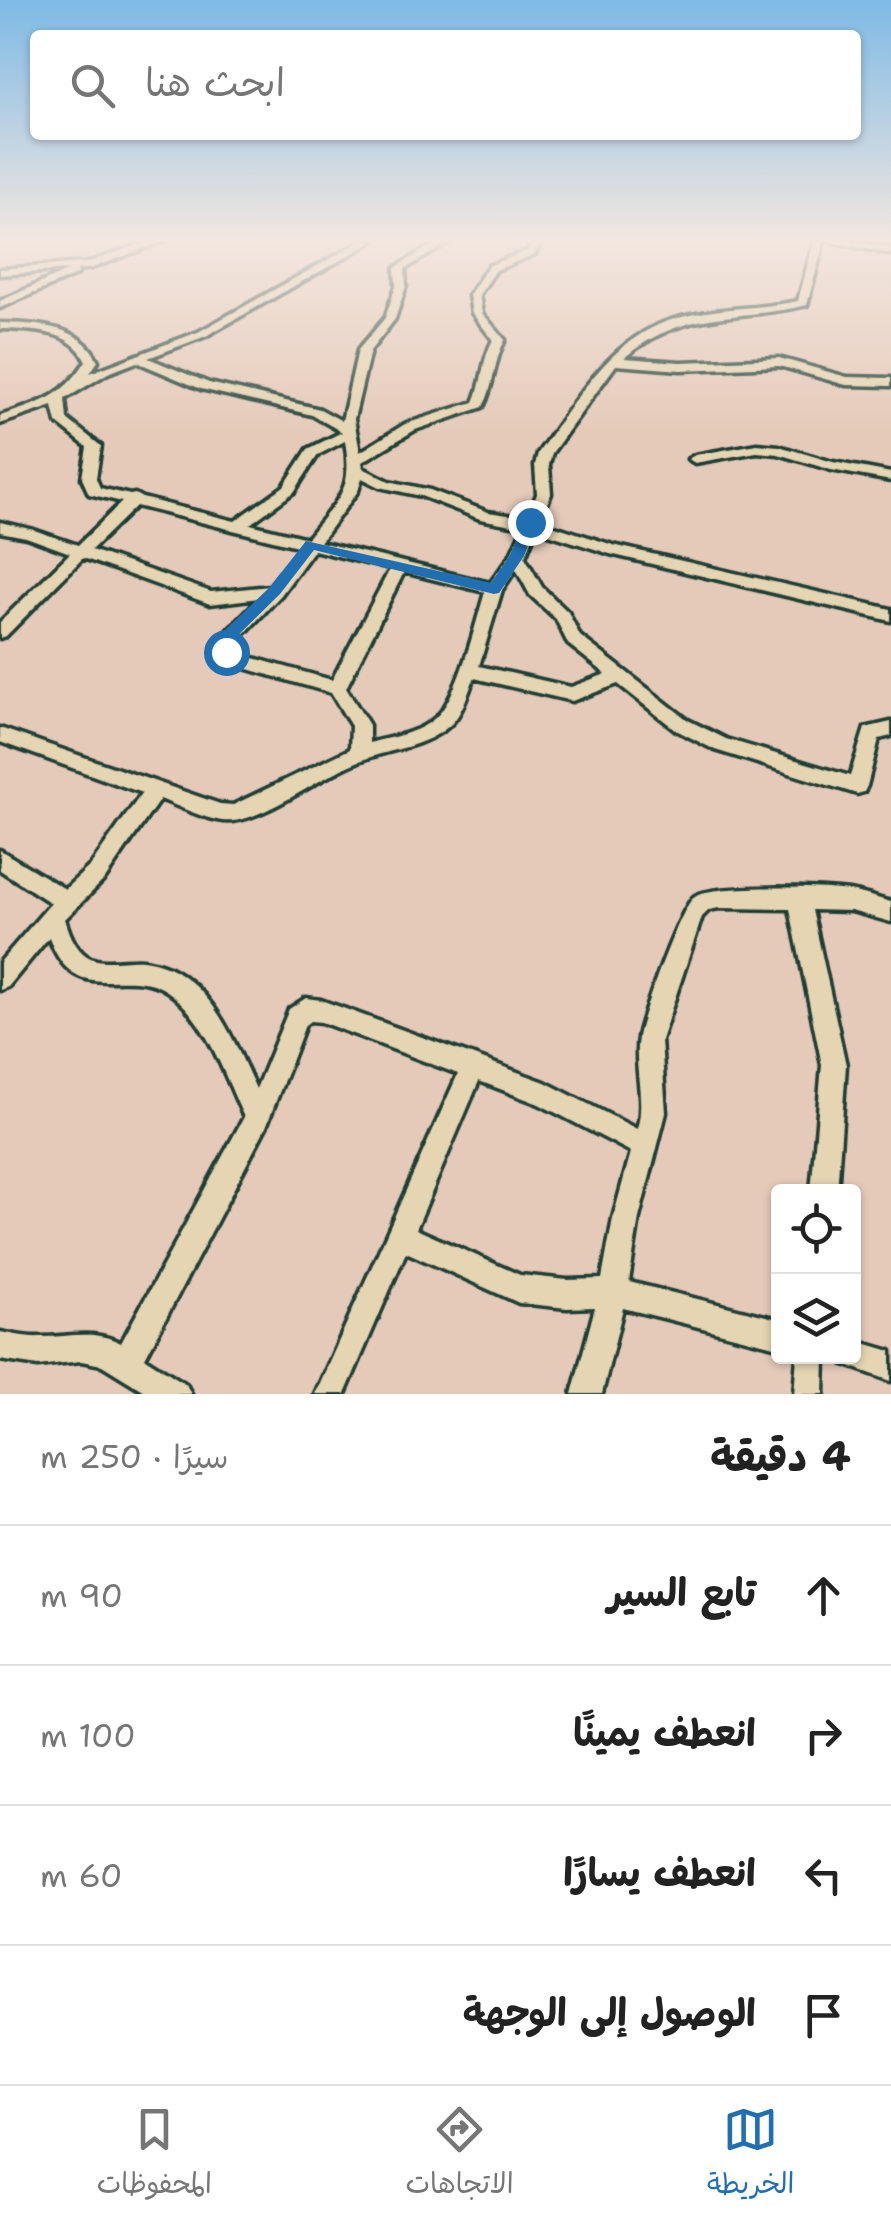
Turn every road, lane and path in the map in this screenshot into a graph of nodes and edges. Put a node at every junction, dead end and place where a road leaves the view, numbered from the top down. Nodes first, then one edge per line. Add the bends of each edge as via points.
1 (258, 306) edge
2 (394, 306) edge
3 (476, 306) edge
4 (782, 306) edge
5 (0, 326) edge
6 (138, 358) junction
7 (614, 361) junction
8 (891, 382) edge
9 (74, 388) junction
10 (59, 398) junction
11 (0, 420) edge
12 (349, 432) junction
13 (695, 459) dead end
14 (356, 465) junction
15 (891, 477) edge
16 (136, 498) junction
17 (530, 522) junction
18 (239, 525) junction
19 (0, 527) edge
20 (311, 544) junction
21 (84, 553) junction
22 (517, 556) junction
23 (398, 566) junction
24 (494, 589) junction
25 (275, 590) junction
26 (891, 615) edge
27 (0, 632) edge
28 (469, 670) junction
29 (620, 676) junction
30 (336, 688) junction
31 (891, 729) edge
32 (0, 736) edge
33 (359, 753) junction
34 (156, 789) junction
35 (0, 859) edge
36 (799, 900) junction
37 (59, 908) junction
38 (891, 912) edge
39 (0, 979) edge
40 (474, 1067) junction
41 (257, 1118) junction
42 (648, 1147) junction
43 (825, 1184) edge
44 (399, 1235) junction
45 (613, 1292) junction
46 (771, 1331) edge
47 (0, 1346) edge
48 (861, 1356) edge
49 (127, 1362) junction
50 (810, 1364) edge
51 (891, 1366) edge
52 (176, 1394) edge
53 (330, 1394) edge
54 (586, 1394) edge
55 (808, 1394) edge

1 - 6 street
2 - 12 street via 362,356
3 - 14 street via 499,340 478,404 410,427
4 - 7 street via 670,322
5 - 9 street via 66,336 89,349 92,361
6 - 9 street
6 - 12 street via 205,386 316,412
7 - 8 street via 779,362 846,381
7 - 17 street via 544,453 545,492
9 - 10 street
10 - 11 street
10 - 16 street via 61,420 94,446 90,486
12 - 14 street
12 - 18 street via 313,452 289,489
13 - 15 street via 779,450
14 - 17 street via 386,484 485,516
14 - 20 street via 345,502
16 - 18 street
16 - 21 street
17 - 22 street
17 - 26 street via 594,545
18 - 20 street
19 - 21 street
20 - 23 street
20 - 25 street
21 - 25 street via 210,598
21 - 27 street
22 - 24 street
22 - 29 street via 574,640
23 - 24 street
23 - 30 street
24 - 28 street
25 - 30 street via 226,638 226,652
28 - 29 street via 572,694
28 - 33 street via 442,724
29 - 31 street via 700,737 848,786 861,780 871,733
30 - 33 street via 360,725
32 - 34 street
33 - 34 street via 232,814
34 - 37 street via 98,872
35 - 37 street
36 - 38 street via 852,901
36 - 42 street via 719,898 694,911 652,1030 655,1092
36 - 43 street via 834,1065
37 - 39 street
37 - 41 street via 59,944 70,958 103,972 149,974 178,984 215,1033
40 - 41 street via 306,1009
40 - 42 street via 545,1094
40 - 44 street
41 - 49 street
42 - 45 street
44 - 45 street via 519,1289
44 - 53 street
45 - 46 street
45 - 54 street
47 - 49 street via 38,1352 81,1347
48 - 51 street
49 - 52 street
50 - 55 street

